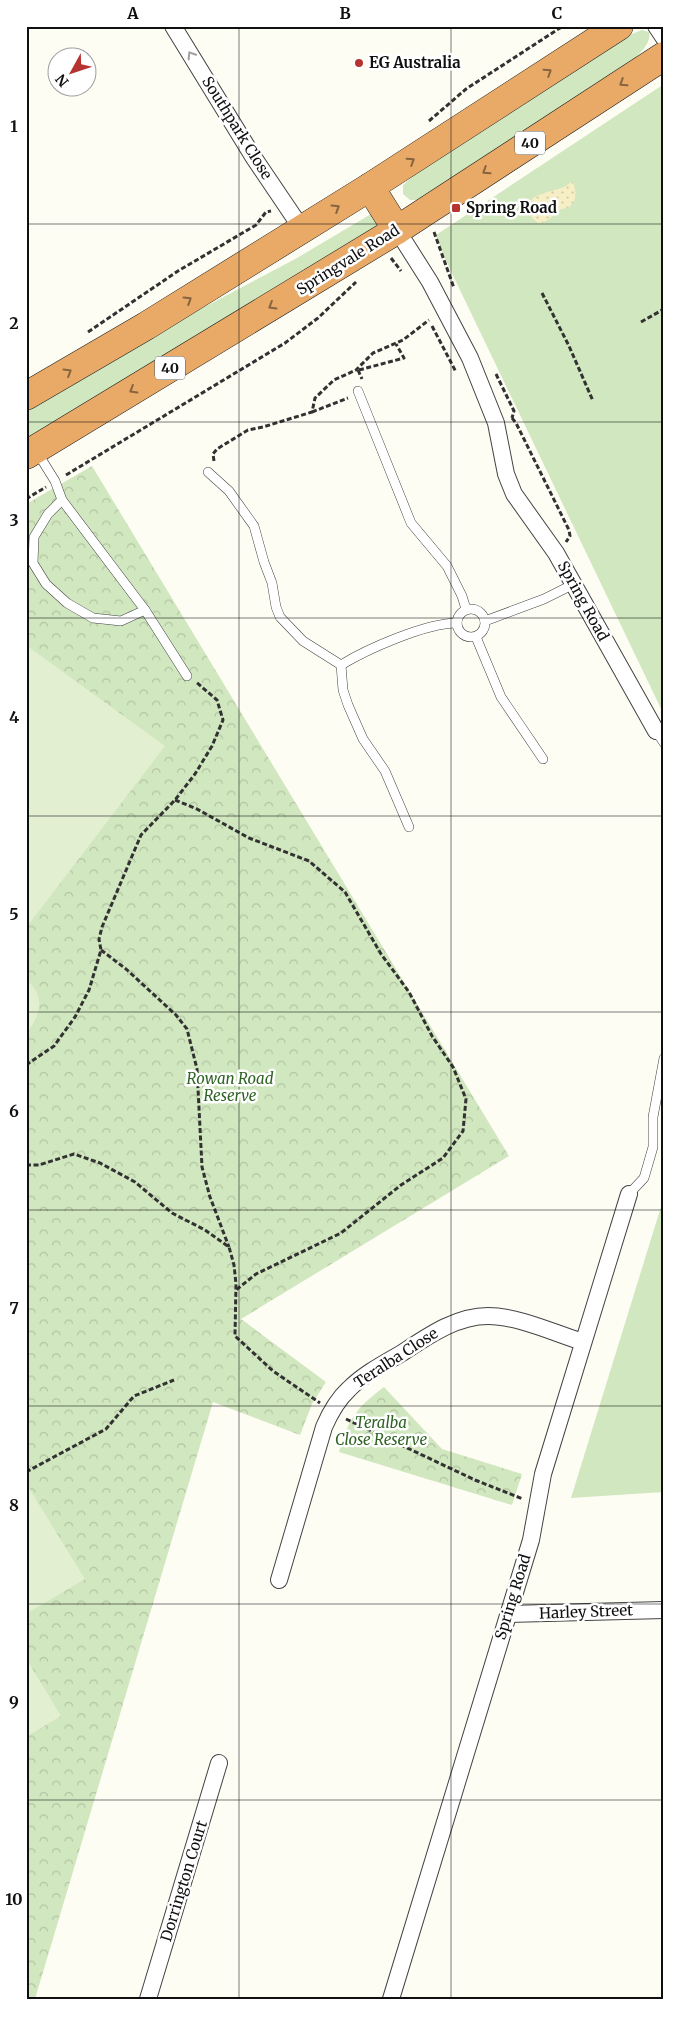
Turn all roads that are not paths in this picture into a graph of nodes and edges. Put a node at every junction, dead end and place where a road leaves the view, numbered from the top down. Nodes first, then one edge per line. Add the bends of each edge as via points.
1 (173, 26) edge
2 (619, 26) edge
3 (656, 26) edge
4 (664, 38) edge
5 (664, 56) edge
6 (370, 187) junction
7 (296, 219) junction
8 (402, 238) junction
9 (359, 392) road end
10 (26, 396) edge
11 (31, 453) edge
12 (208, 472) road end
13 (62, 500) junction
14 (574, 584) junction
15 (466, 609) junction
16 (145, 610) junction
17 (485, 621) junction
18 (456, 623) junction
19 (476, 637) junction
20 (341, 665) junction
21 (187, 676) road end
22 (660, 737) edge
23 (543, 759) dead end
24 (409, 827) dead end
25 (664, 1058) edge
26 (629, 1194) joint
27 (583, 1342) junction
28 (279, 1580) dead end
29 (664, 1610) edge
30 (508, 1614) junction
31 (219, 1764) dead end
32 (148, 1999) edge
33 (391, 1999) edge

7 -> 1 street, Southpark Close via 254,158
6 -> 2 highway
3 - 4 street
5 -> 8 highway, Springvale Road / 40
7 -> 6 highway
6 - 8 highway
10 -> 7 highway via 146,326
8 -> 11 highway, Springvale Road / 40
8 - 14 street, Spring Road via 461,338 489,404 514,494
9 - 15 lane via 411,523 447,566
11 - 13 lane via 55,481
12 - 20 lane via 230,491 254,526 280,617 302,641
13 - 16 lane
13 - 16 lane via 48,514 34,537 33,563 46,584 67,603 93,618 121,621
14 - 17 lane
14 - 22 street, Spring Road
15 - 17 lane via 477,612
15 - 18 lane via 458,614
16 - 21 lane
17 - 19 lane via 484,631
18 - 19 lane via 465,635
18 - 20 lane via 432,626 362,653
19 - 23 lane via 501,697
20 - 24 lane via 348,705 363,738 385,771
25 - 26 lane via 653,1118 651,1154 644,1178
26 - 27 street, Spring Road
27 - 28 street, Teralba Close via 508,1318 479,1316 437,1332 368,1373 346,1392 324,1427
27 - 30 street, Spring Road via 543,1474 533,1534
29 - 30 street, Harley Street
30 - 33 street, Spring Road
31 - 32 street, Dorrington Court

